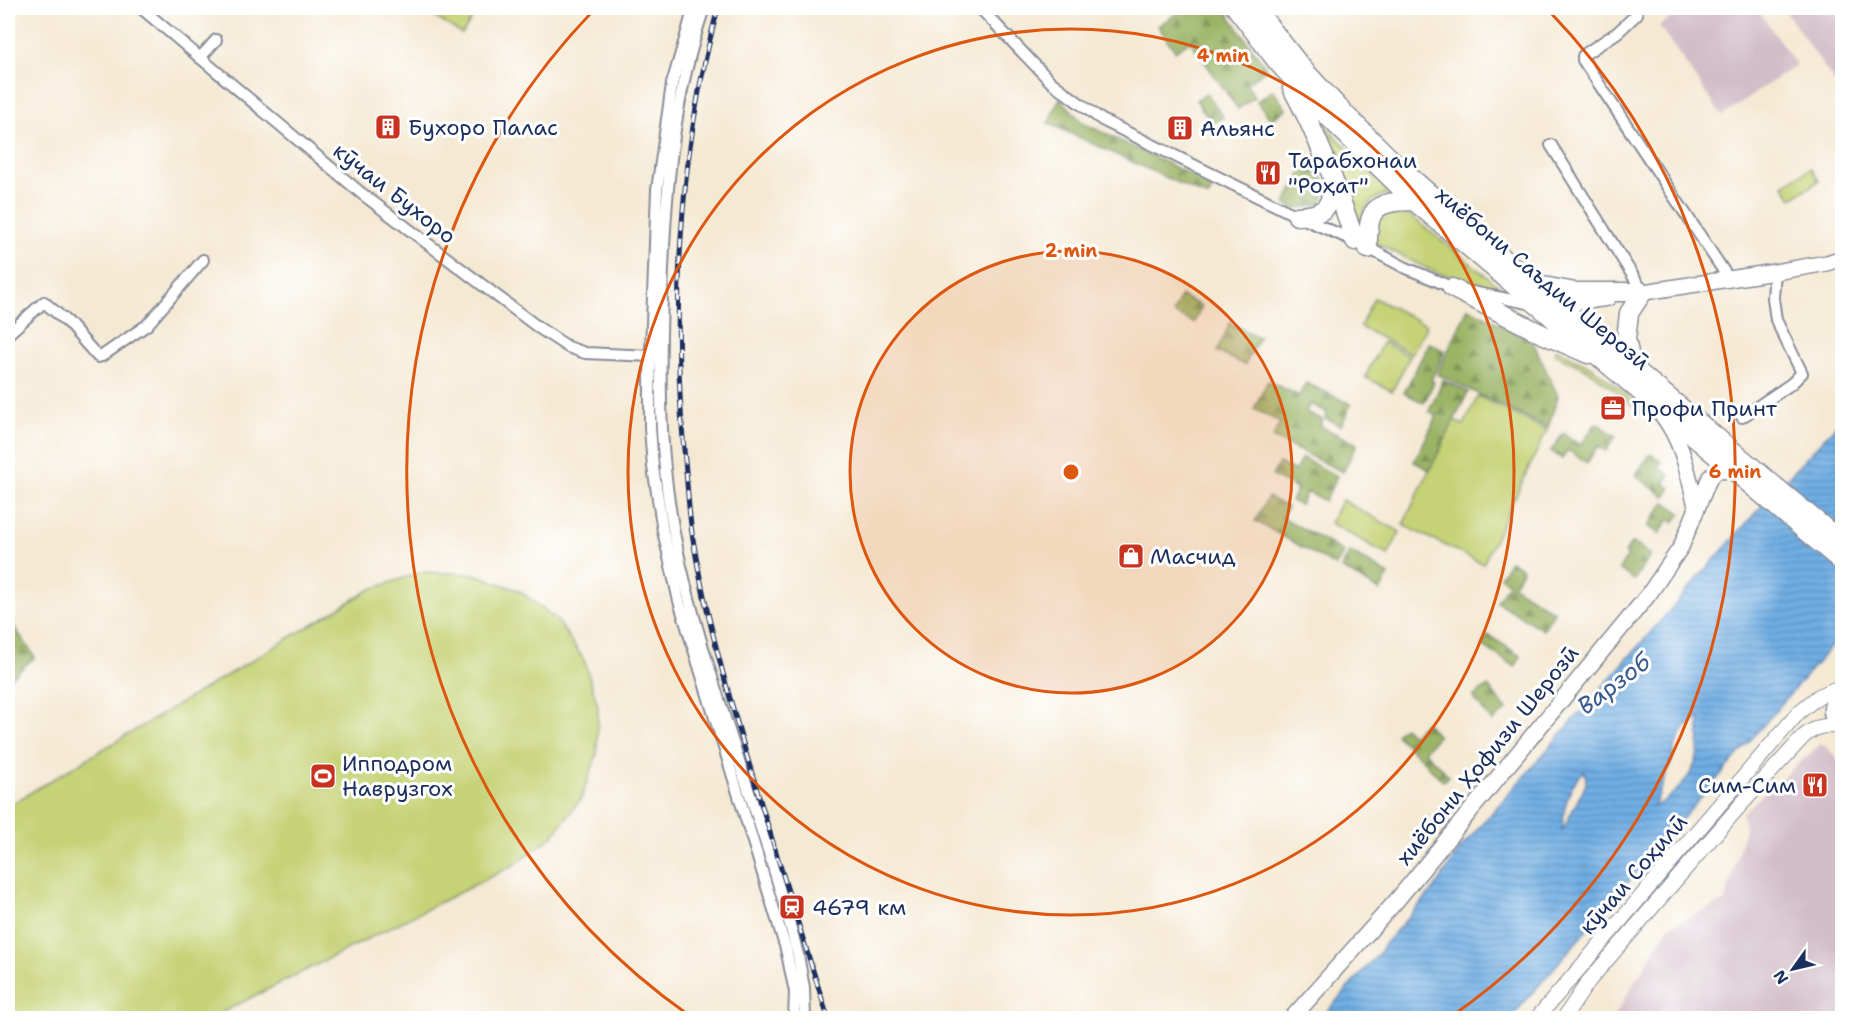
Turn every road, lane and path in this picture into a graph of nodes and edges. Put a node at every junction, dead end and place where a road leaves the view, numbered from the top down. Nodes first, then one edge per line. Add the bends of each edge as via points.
1 (141, 8) edge
2 (694, 8) edge
3 (704, 8) edge
4 (980, 8) edge
5 (1236, 8) edge
6 (1255, 8) edge
7 (1637, 14) dead end
8 (216, 40) dead end
9 (200, 58) junction
10 (1278, 63) junction
11 (1551, 145) dead end
12 (1333, 180) junction
13 (1414, 201) junction
14 (1297, 216) junction
15 (1362, 245) junction
16 (1842, 258) edge
17 (203, 260) dead end
18 (1775, 272) junction
19 (1729, 279) junction
20 (1533, 284) junction
21 (1452, 288) junction
22 (1643, 292) junction
23 (1539, 305) junction
24 (1560, 306) junction
25 (8, 334) edge
26 (651, 357) junction
27 (1602, 359) junction
28 (1632, 367) junction
29 (1660, 398) junction
30 (1742, 417) dead end
31 (1735, 470) junction
32 (1768, 489) junction
33 (1696, 506) junction
34 (1842, 542) edge
35 (1842, 562) edge
36 (1842, 686) edge
37 (1840, 728) edge
38 (727, 739) junction
39 (768, 869) junction
40 (794, 1018) edge
41 (805, 1018) edge
42 (1292, 1018) edge
43 (1537, 1018) edge
44 (1564, 1018) edge

1 - 9 street, кӯчаи Бухоро
2 - 26 street via 675,71 659,169
3 - 38 street via 684,76 669,171 661,335 661,437 680,564
4 - 14 street via 1051,82 1102,120
5 - 10 highway, хиёбони Саъдии Шерозӣ
6 - 20 highway, хиёбони Саъдии Шерозӣ via 1342,112
7 - 19 street via 1585,54 1583,60
8 - 9 street
9 - 26 street, кӯчаи Бухоро via 376,205 555,339 585,353
10 - 12 highway via 1300,102
10 - 13 highway, хиёбони Саъдии Шерозӣ
11 - 22 street
12 - 14 highway via 1332,200 1325,209
12 - 15 highway
13 - 15 highway via 1397,201 1377,208
13 - 23 highway, хиёбони Саъдии Шерозӣ
14 - 15 street
15 - 21 street
16 - 18 main road
17 - 25 street via 153,319 102,356 96,356 44,302
18 - 19 main road
18 - 30 street via 1776,320 1802,374
19 - 22 main road
20 - 22 highway via 1575,292
20 - 24 highway, хиёбони Саъдии Шерозӣ
21 - 23 street
21 - 27 highway via 1547,337
22 - 24 main road
22 - 28 highway via 1629,314 1626,339
23 - 24 main road
23 - 27 highway, хиёбони Саъдии Шерозӣ
24 - 28 highway, хиёбони Саъдии Шерозӣ
26 - 38 street via 651,438 663,531 680,601
27 - 29 highway, хиёбони Саъдии Шерозӣ
28 - 29 highway, хиёбони Саъдии Шерозӣ
29 - 31 highway, хиёбони Саъдии Шерозӣ
29 - 32 highway, хиёбони Саъдии Шерозӣ
29 - 33 main road via 1684,455
31 - 32 highway, хиёбони Саъдии Шерозӣ
31 - 33 main road, хиёбони Ҳофизи Шерозӣ via 1717,471 1710,477
32 - 34 highway, хиёбони Саъдии Шерозӣ
32 - 35 highway, хиёбони Саъдии Шерозӣ
33 - 42 main road, хиёбони Ҳофизи Шерозӣ via 1681,547 1649,594 1426,866
36 - 37 main road via 1832,706
36 - 43 street, кӯчаи Соҳилӣ via 1799,712
37 - 44 street, кӯчаи Соҳилӣ via 1826,724 1804,736 1588,982
38 - 39 street
39 - 40 street via 795,992
39 - 41 street via 800,964

